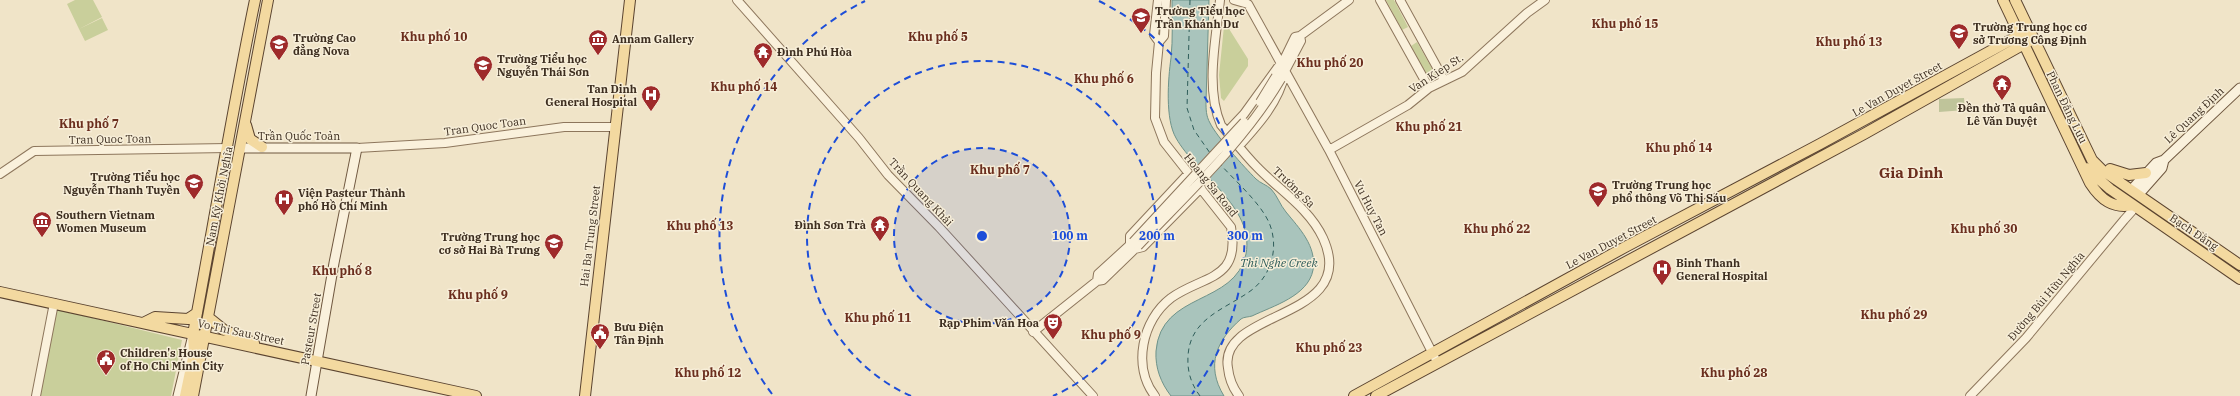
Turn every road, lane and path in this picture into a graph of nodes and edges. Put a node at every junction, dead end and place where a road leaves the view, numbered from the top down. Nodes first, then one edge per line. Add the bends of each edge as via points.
1 (255, 0) edge
2 (268, 0) edge
3 (630, 0) edge
4 (737, 0) edge
5 (1158, 0) edge
6 (1166, 0) edge
7 (1220, 0) edge
8 (1234, 0) edge
9 (1349, 0) edge
10 (1380, 0) edge
11 (1400, 0) edge
12 (1546, 0) edge
13 (2003, 0) edge
14 (2015, 0) edge
15 (2018, 35) junction
16 (2031, 35) junction
17 (1159, 42) junction
18 (2023, 45) junction
19 (1283, 68) junction
20 (1444, 80) junction
21 (1429, 88) junction
22 (2240, 88) edge
23 (1908, 97) junction
24 (1914, 106) junction
25 (245, 123) junction
26 (615, 132) junction
27 (1227, 132) junction
28 (1239, 146) junction
29 (262, 147) junction
30 (228, 148) junction
31 (241, 148) junction
32 (357, 148) junction
33 (1329, 150) junction
34 (2092, 160) junction
35 (2164, 160) junction
36 (2082, 163) junction
37 (2146, 173) junction
38 (0, 174) edge
39 (1188, 174) junction
40 (1201, 188) junction
41 (2135, 191) junction
42 (2125, 198) junction
43 (2133, 205) junction
44 (1134, 245) junction
45 (1627, 246) junction
46 (1633, 257) junction
47 (2240, 265) edge
48 (2240, 279) edge
49 (0, 292) edge
50 (54, 303) junction
51 (1513, 309) junction
52 (197, 313) junction
53 (593, 317) junction
54 (209, 318) junction
55 (1519, 319) junction
56 (144, 323) junction
57 (1034, 333) junction
58 (193, 334) junction
59 (206, 337) junction
60 (259, 348) junction
61 (1432, 353) junction
62 (318, 362) junction
63 (1437, 363) junction
64 (36, 396) edge
65 (178, 396) edge
66 (185, 396) edge
67 (194, 396) edge
68 (311, 396) edge
69 (472, 396) edge
70 (580, 396) edge
71 (585, 396) edge
72 (1093, 396) edge
73 (1155, 396) edge
74 (1239, 396) edge
75 (1354, 396) edge
76 (1376, 396) edge
77 (1970, 396) edge

1 - 30 main road, Nam Kỳ Khởi Nghĩa
2 - 25 main road, Nam Kỳ Khởi Nghĩa
3 - 26 main road, Hai Ba Trung Street
4 - 57 street, Trần Quang Khải via 859,138 888,175 939,227
5 - 17 street, Hoang Sa Road via 1154,35
6 - 17 street, Hoang Sa Road via 1164,36
7 - 27 street, Trường Sa via 1213,77 1218,118
8 - 19 street, Vu Huy Tan via 1248,4
9 - 19 street via 1300,36 1301,41
10 - 21 street
11 - 20 street
12 - 20 street, Van Kiep St. via 1527,13 1462,72
13 - 15 main road, Phan Đăng Lưu
14 - 16 main road, Phan Đăng Lưu
15 - 16 main road, Le Van Duyet Street
15 - 18 main road, Phan Đăng Lưu
15 - 23 main road, Le Van Duyet Street
16 - 18 main road
16 - 34 main road, Phan Đăng Lưu
17 - 39 street, Hoang Sa Road via 1155,118 1164,142
18 - 24 main road
18 - 36 main road, Phan Đăng Lưu
19 - 27 street via 1273,72 1244,114
19 - 28 street via 1282,89
19 - 33 street, Vu Huy Tan
19 - 44 street, bridge via 1267,102 1240,137
20 - 21 street, Van Kiep St.
21 - 33 street, Van Kiep St. via 1408,105
22 - 35 main road, Lê Quang Định
23 - 24 main road
23 - 45 main road, Le Van Duyet Street
24 - 46 main road
25 - 29 main road via 250,139
25 - 31 main road, Nam Kỳ Khởi Nghĩa
26 - 32 street, Tran Quoc Toan via 564,127 445,143
26 - 53 main road, Hai Ba Trung Street via 611,139 612,157
27 - 28 street, Trường Sa
28 - 74 street, Trường Sa via 1256,167 1305,211 1323,238 1329,264 1326,278 1318,292 1297,307 1257,325 1239,338 1231,348 1227,360 1228,373
29 - 31 main road, Trần Quốc Toản
29 - 32 main road, Trần Quốc Toản
30 - 38 street, Tran Quoc Toan via 34,151
30 - 52 main road, Nam Kỳ Khởi Nghĩa
31 - 54 main road, Nam Kỳ Khởi Nghĩa
32 - 62 main road, Pasteur Street via 334,262
33 - 61 street, Vu Huy Tan
34 - 37 main road via 2124,175
34 - 41 main road, Phan Đăng Lưu via 2102,170
35 - 37 main road, Lê Quang Định
35 - 41 main road, Lê Quang Định via 2162,168
36 - 42 main road, Phan Đăng Lưu via 2093,176
36 - 43 main road via 2090,183 2100,198 2117,206
37 - 41 main road, Lê Quang Định
39 - 40 street, Hoang Sa Road
39 - 44 street via 1130,236
40 - 44 street via 1143,247
40 - 73 street, Hoang Sa Road via 1230,227 1234,242 1231,257 1215,276 1172,297 1159,310 1149,327 1141,359 1146,381
41 - 42 main road
41 - 43 main road
41 - 47 main road, Bạch Đằng
42 - 43 main road, Phan Đăng Lưu
43 - 48 main road, Bạch Đằng
43 - 77 street, Đường Bùi Hữu Nghĩa via 2132,211 2026,338
44 - 57 street via 1103,280 1097,280
45 - 46 main road
45 - 51 main road, Le Van Duyet Street
46 - 55 main road
49 - 50 main road, Vo Thi Sau Street
50 - 56 main road, Vo Thi Sau Street
50 - 64 street
51 - 55 main road
51 - 61 main road, Le Van Duyet Street
52 - 56 main road via 188,319 155,317
52 - 58 main road, Nam Kỳ Khởi Nghĩa
53 - 70 main road, Hai Ba Trung Street via 590,321
53 - 71 main road, Hai Ba Trung Street
54 - 59 main road, Nam Kỳ Khởi Nghĩa
54 - 60 main road via 217,326 254,343
55 - 63 main road
56 - 58 main road, Vo Thi Sau Street
57 - 72 street, Trần Quang Khải
58 - 59 main road, Vo Thi Sau Street
58 - 65 main road, Nam Kỳ Khởi Nghĩa
58 - 66 main road, Nam Kỳ Khởi Nghĩa via 194,353
59 - 60 main road, Vo Thi Sau Street
59 - 67 main road, Nam Kỳ Khởi Nghĩa
60 - 62 main road, Vo Thi Sau Street
61 - 63 street, Vu Huy Tan
61 - 75 main road, Le Van Duyet Street
62 - 68 main road, Pasteur Street
62 - 69 main road, Vo Thi Sau Street
63 - 76 main road

